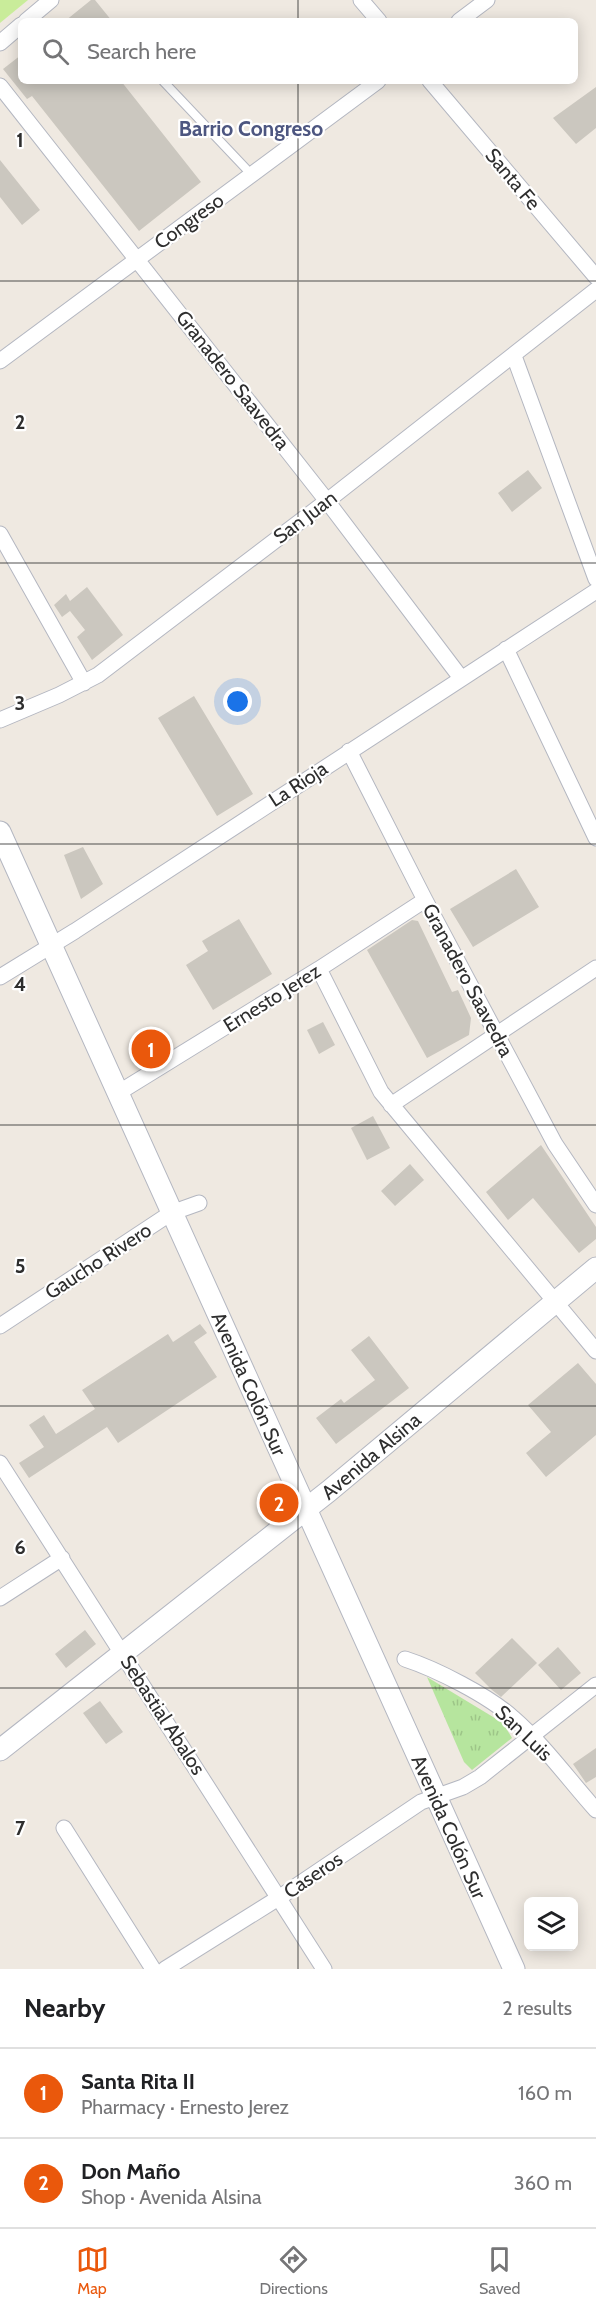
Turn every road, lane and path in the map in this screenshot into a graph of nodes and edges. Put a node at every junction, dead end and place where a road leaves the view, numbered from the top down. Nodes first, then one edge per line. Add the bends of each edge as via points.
1 (51, 0) edge
2 (361, 0) edge
3 (487, 0) edge
4 (30, 18) edge
5 (376, 18) edge
6 (463, 18) edge
7 (18, 28) edge
8 (0, 43) edge
9 (166, 84) edge
10 (374, 84) edge
11 (433, 84) edge
12 (0, 87) edge
13 (252, 175) junction
14 (138, 259) junction
15 (596, 277) edge
16 (596, 291) edge
17 (514, 356) junction
18 (0, 361) edge
19 (327, 501) junction
20 (0, 534) edge
21 (596, 579) edge
22 (596, 591) edge
23 (506, 649) junction
24 (461, 678) junction
25 (84, 683) junction
26 (0, 720) edge
27 (349, 751) junction
28 (0, 832) edge
29 (596, 838) edge
30 (425, 900) junction
31 (52, 944) junction
32 (596, 968) edge
33 (319, 969) junction
34 (0, 977) edge
35 (496, 1034) junction
36 (118, 1093) junction
37 (391, 1105) junction
38 (199, 1203) dead end
39 (596, 1204) edge
40 (171, 1213) junction
41 (596, 1268) edge
42 (555, 1303) junction
43 (0, 1326) edge
44 (596, 1351) edge
45 (0, 1462) edge
46 (306, 1509) junction
47 (62, 1558) junction
48 (0, 1598) edge
49 (122, 1652) junction
50 (405, 1659) dead end
51 (596, 1685) edge
52 (532, 1737) junction
53 (0, 1750) edge
54 (435, 1797) junction
55 (596, 1810) edge
56 (63, 1828) dead end
57 (280, 1897) junction
58 (153, 1969) edge
59 (165, 1969) edge
60 (324, 1969) edge
61 (514, 1969) edge

1 - 4 street
2 - 5 street
3 - 6 street
7 - 8 street
9 - 13 lane
10 - 13 street, Congreso
11 - 15 street, Santa Fe
12 - 14 street, Granadero Saavedra
13 - 14 street, Congreso
14 - 18 street, Congreso
14 - 19 street, Granadero Saavedra
16 - 17 street, San Juan
17 - 19 street, San Juan
17 - 21 street
19 - 24 street, Granadero Saavedra
19 - 25 street, San Juan
20 - 25 street
22 - 23 street, La Rioja
23 - 24 street, La Rioja
23 - 29 street
24 - 27 street, La Rioja
25 - 26 street, San Juan
27 - 30 street, Granadero Saavedra
27 - 31 street, La Rioja
28 - 31 main road, Avenida Colón Sur
30 - 33 street, Ernesto Jerez
30 - 35 street, Granadero Saavedra
31 - 34 street, La Rioja
31 - 36 main road, Avenida Colón Sur
32 - 35 street
33 - 36 street, Ernesto Jerez
33 - 37 street
35 - 37 street
35 - 39 street, Granadero Saavedra via 555,1144
36 - 40 main road, Avenida Colón Sur
37 - 42 street
38 - 40 street, Gaucho Rivero
40 - 43 street, Gaucho Rivero
40 - 46 main road, Avenida Colón Sur
41 - 42 main road, Avenida Alsina
42 - 44 street
42 - 46 main road, Avenida Alsina
45 - 47 street, Sebastial Abalos
46 - 49 main road, Avenida Alsina
46 - 54 main road, Avenida Colón Sur
47 - 48 street
47 - 49 street, Sebastial Abalos
49 - 53 main road, Avenida Alsina
49 - 57 street, Sebastial Abalos
50 - 52 street, San Luis via 429,1666 503,1709
51 - 52 street, Caseros
52 - 54 street, Caseros via 463,1787
52 - 55 street, San Luis
54 - 57 street, Caseros via 421,1802
54 - 61 main road, Avenida Colón Sur
56 - 58 street
57 - 59 street, Caseros
57 - 60 street, Sebastial Abalos

